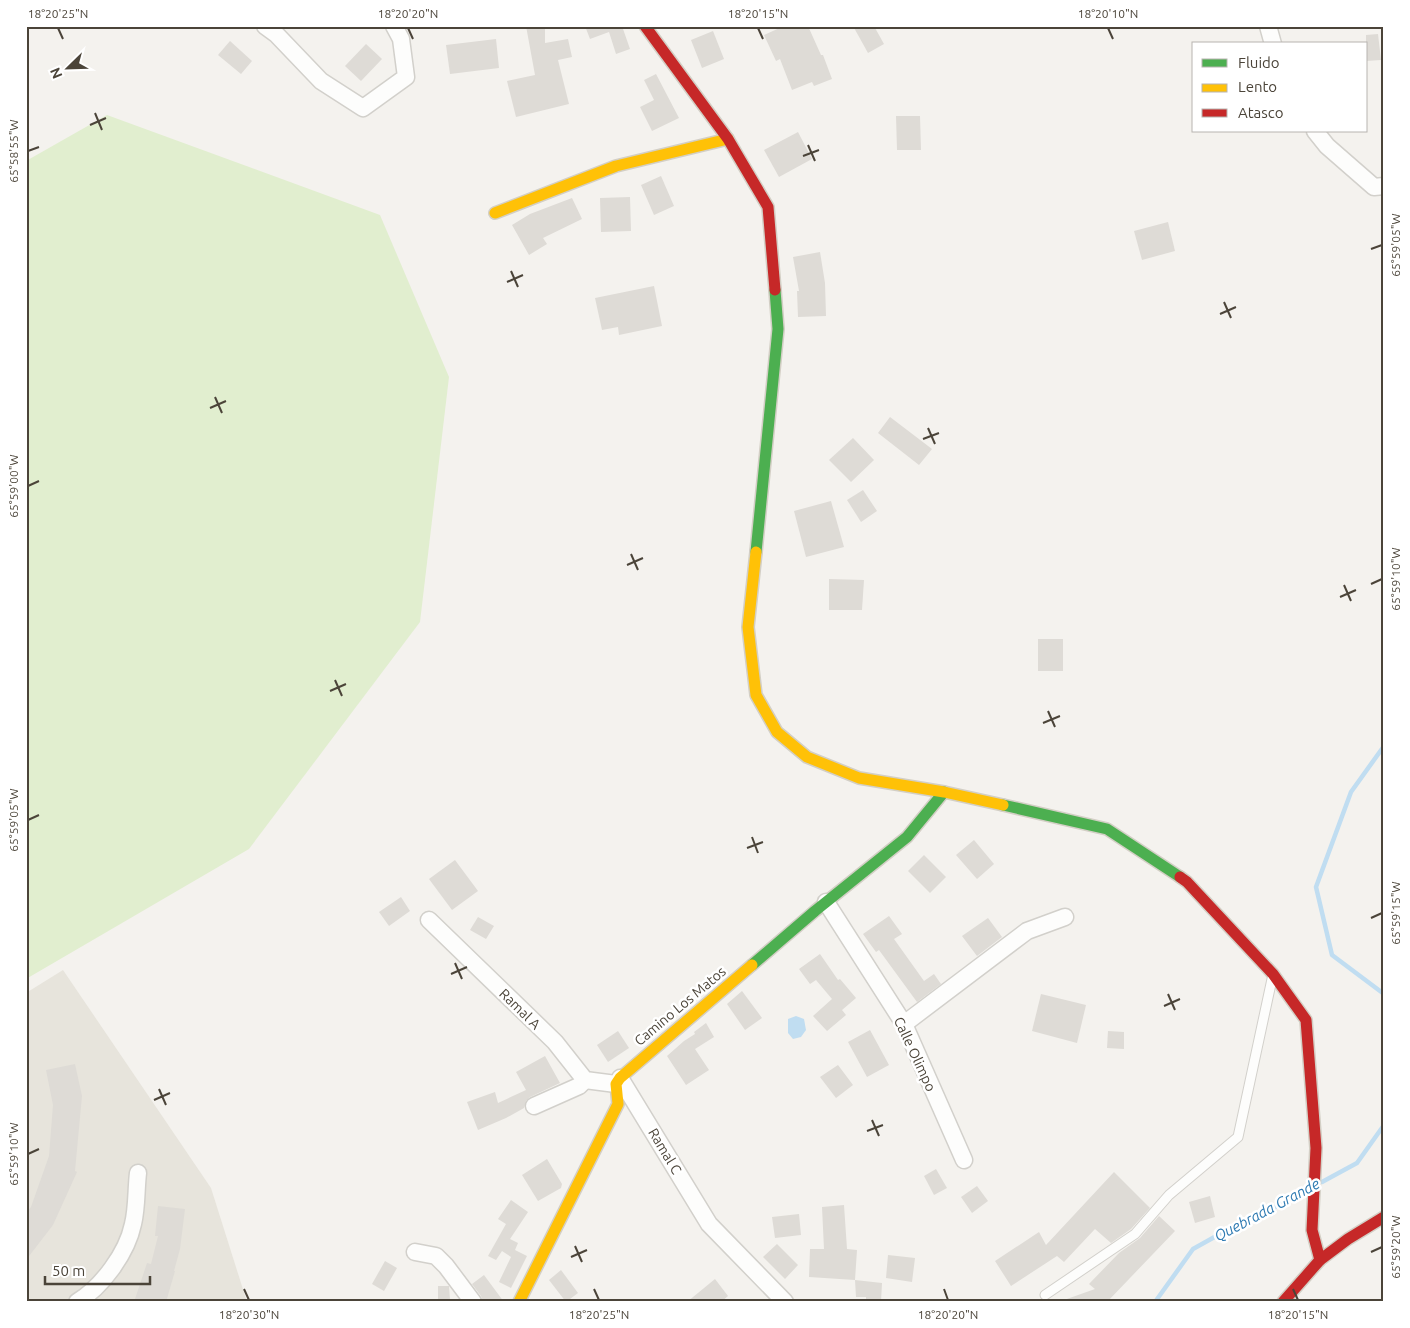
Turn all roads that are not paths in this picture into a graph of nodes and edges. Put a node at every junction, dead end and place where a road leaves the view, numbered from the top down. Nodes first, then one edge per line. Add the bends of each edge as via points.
1 (265, 26) edge
2 (394, 26) edge
3 (645, 26) edge
4 (1268, 26) edge
5 (1272, 42) edge
6 (1316, 132) edge
7 (728, 139) junction
8 (1384, 186) edge
9 (495, 212) dead end
10 (944, 792) junction
11 (826, 902) junction
12 (1065, 917) dead end
13 (429, 920) dead end
14 (1274, 974) junction
15 (904, 1024) junction
16 (585, 1080) junction
17 (618, 1081) junction
18 (534, 1106) dead end
19 (964, 1160) dead end
20 (138, 1173) dead end
21 (1384, 1216) edge
22 (415, 1252) dead end
23 (1320, 1260) junction
24 (1046, 1295) dead end
25 (77, 1302) edge
26 (473, 1302) edge
27 (519, 1302) edge
28 (785, 1302) edge
29 (1283, 1302) edge

1 - 2 street via 322,81 363,108 406,77 401,39
3 - 7 street
4 - 5 street
6 - 8 street via 1374,187
7 - 9 street via 616,166
7 - 10 street via 768,207 778,328 748,627 756,695 777,732 806,757 859,778
10 - 11 street, Camino Los Matos via 907,837
10 - 14 street via 1107,830 1188,882
11 - 15 street, Calle Olimpo
11 - 17 street, Camino Los Matos
12 - 15 street via 1027,931
13 - 16 street, Ramal A via 555,1042
14 - 23 street via 1306,1020 1316,1148 1312,1230
14 - 24 lane via 1238,1138 1169,1195 1135,1234
15 - 19 street, Calle Olimpo
16 - 17 street
16 - 18 street via 579,1086
17 - 27 street via 618,1104
17 - 28 street, Ramal C via 709,1224
20 - 25 street via 133,1225 121,1256 105,1277
21 - 23 street
22 - 26 street via 436,1256
23 - 29 street

